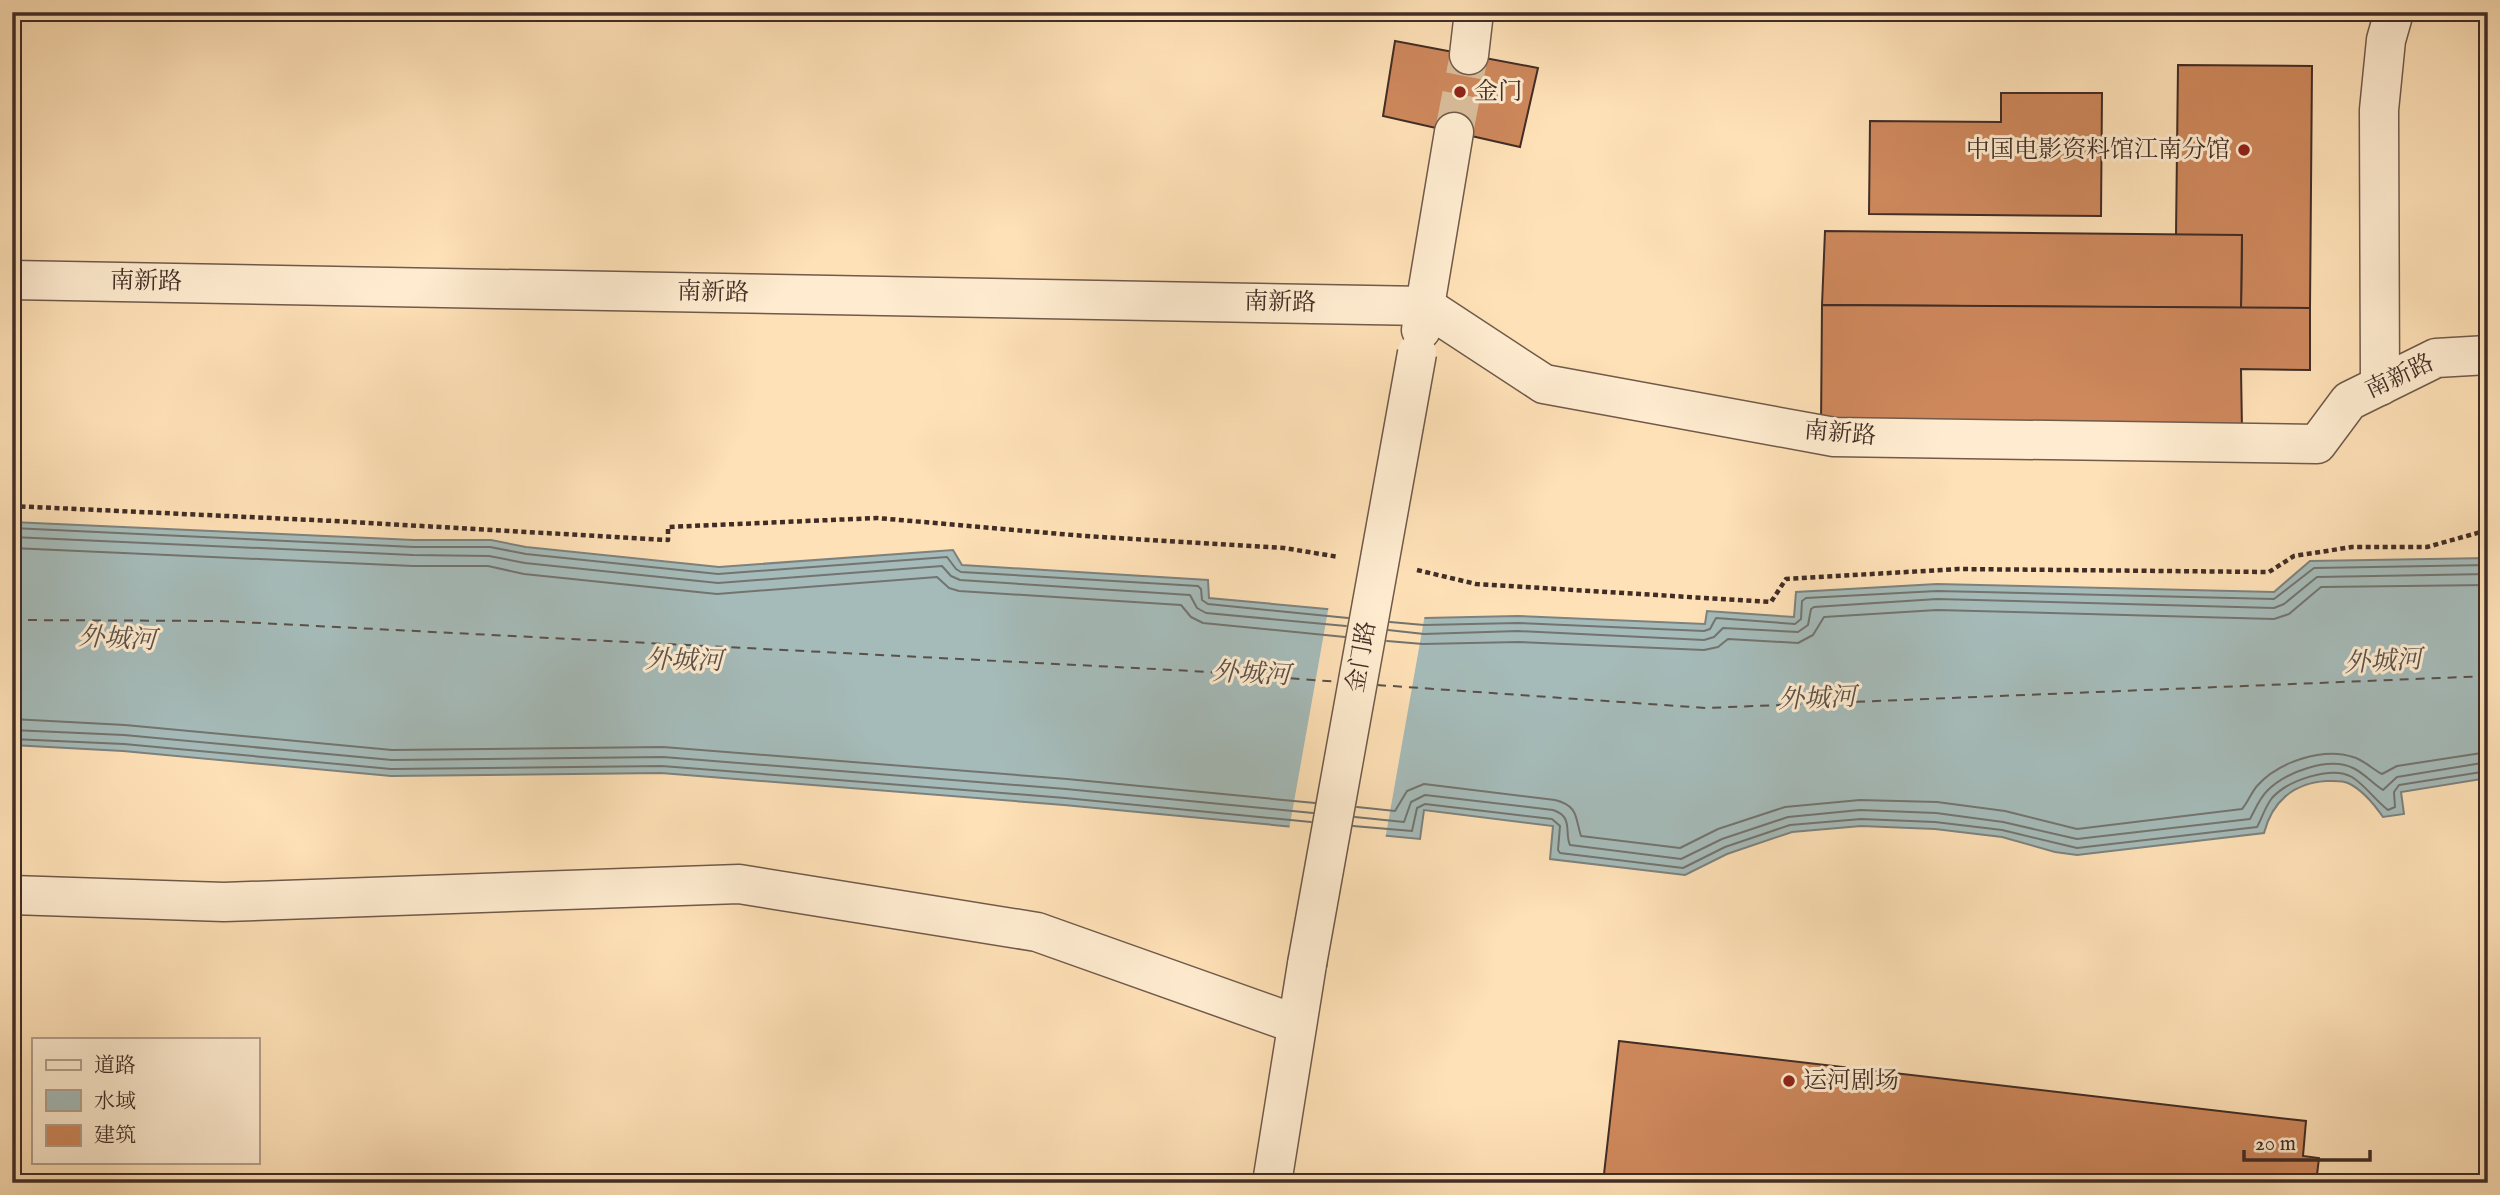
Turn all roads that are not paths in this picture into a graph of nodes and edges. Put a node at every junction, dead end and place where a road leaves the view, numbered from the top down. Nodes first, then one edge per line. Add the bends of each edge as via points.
1 (1474, 12) edge
2 (2394, 12) edge
3 (1469, 55) tunnel mouth
4 (1454, 132) tunnel mouth
5 (12, 280) edge
6 (1425, 306) junction
7 (2488, 355) edge
8 (2380, 386) junction
9 (12, 895) edge
10 (1297, 1024) junction
11 (1272, 1183) edge

1 - 3 street
2 - 8 street via 2386,40 2379,110
4 - 6 street, 金门路
5 - 6 street, 南新路
6 - 8 street, 南新路 via 1544,384 1834,438 2317,444 2349,401
6 - 10 street, 金门路, bridge
7 - 8 street, 南新路 via 2436,358
9 - 10 street via 225,902 739,884 1037,932
10 - 11 street, 金门路

